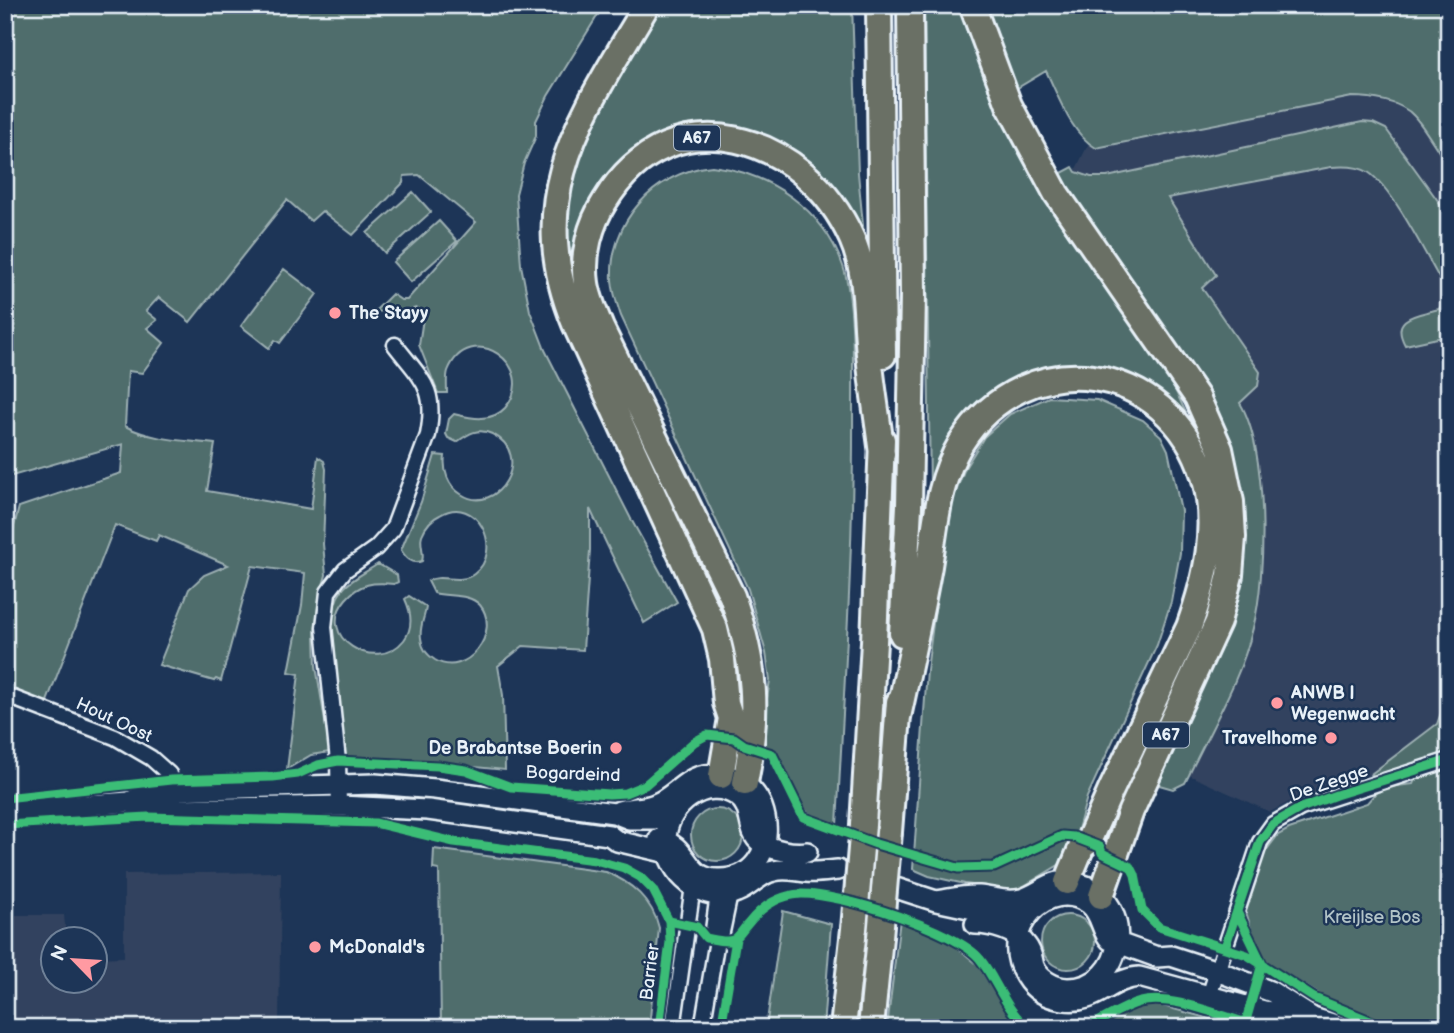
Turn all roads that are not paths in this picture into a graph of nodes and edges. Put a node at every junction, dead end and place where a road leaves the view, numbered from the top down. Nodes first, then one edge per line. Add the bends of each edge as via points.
1 (647, 5) edge
2 (879, 5) edge
3 (911, 5) edge
4 (972, 5) edge
5 (395, 345) dead end
6 (882, 454) junction
7 (5, 695) edge
8 (898, 717) junction
9 (1449, 760) edge
10 (716, 780) junction
11 (745, 783) junction
12 (338, 784) junction
13 (173, 800) junction
14 (339, 806) junction
15 (5, 811) edge
16 (614, 813) junction
17 (671, 820) junction
18 (765, 839) junction
19 (667, 847) junction
20 (838, 870) junction
21 (693, 886) junction
22 (1072, 887) junction
23 (723, 889) junction
24 (1101, 895) junction
25 (936, 901) junction
26 (1026, 907) junction
27 (1119, 939) junction
28 (1016, 942) junction
29 (1217, 971) junction
30 (1058, 993) junction
31 (1209, 996) junction
32 (1313, 1018) junction
33 (673, 1028) edge
34 (702, 1028) edge
35 (842, 1028) edge
36 (871, 1028) edge
37 (1346, 1028) edge

1 - 10 highway via 571,142 558,191 555,250 575,324 715,629 726,703
2 - 6 highway, A67
3 - 8 highway, A67 via 913,295
4 - 24 highway, A67 via 1009,105 1056,193 1197,397 1220,449 1231,502 1230,575 1218,622 1131,811
5 - 12 street via 427,387 431,422 393,529 345,570 328,592 324,628
6 - 11 highway, A67 via 861,266 848,230 823,191 781,155 730,138 673,144 647,156 620,179 600,208 590,235 585,269 589,295 732,596 752,665 754,691
6 - 35 highway, A67, bridge via 863,825
7 - 13 street, Hout Oost via 115,737 164,768
8 - 22 highway, A67 via 942,490 953,457 976,422 1012,393 1054,379 1106,380 1134,389 1161,407 1182,429 1200,466 1210,517 1208,561 1189,627 1088,842 1082,846
8 - 36 highway, A67, bridge
9 - 29 street, De Zegge via 1312,804 1273,824 1261,842
10 - 11 main road
10 - 16 main road, Bogardeind via 684,783 646,807
10 - 17 main road via 687,799
10 - 18 main road via 744,801 755,836
11 - 18 main road via 762,805
12 - 13 main road, Bogardeind
12 - 14 street
12 - 16 main road, Bogardeind via 435,789
13 - 14 main road, Bogardeind
13 - 15 main road, Bogardeind via 147,808 129,803
14 - 19 main road, Bogardeind via 428,810 609,835 620,832
16 - 17 main road, Bogardeind via 629,820
17 - 19 main road
18 - 20 main road via 797,854 807,852
18 - 23 main road via 760,857
19 - 21 main road via 677,871
19 - 23 main road via 680,849 695,871
20 - 23 main road via 786,869 768,872 745,888
20 - 25 main road
21 - 23 main road
21 - 33 street, Barrier
22 - 24 main road
22 - 26 main road via 1048,885
22 - 27 main road via 1098,913 1108,939
23 - 34 street via 713,930 717,940
24 - 27 main road via 1114,915
25 - 26 main road via 1006,916
25 - 28 main road
26 - 28 main road
27 - 29 main road via 1160,947 1171,956
27 - 30 main road via 1113,961 1098,978
28 - 30 main road via 1028,947 1039,975
29 - 31 street, De Zegge
29 - 32 main road via 1272,992
30 - 31 main road via 1082,1000 1119,980 1139,977
31 - 32 main road
32 - 37 main road

